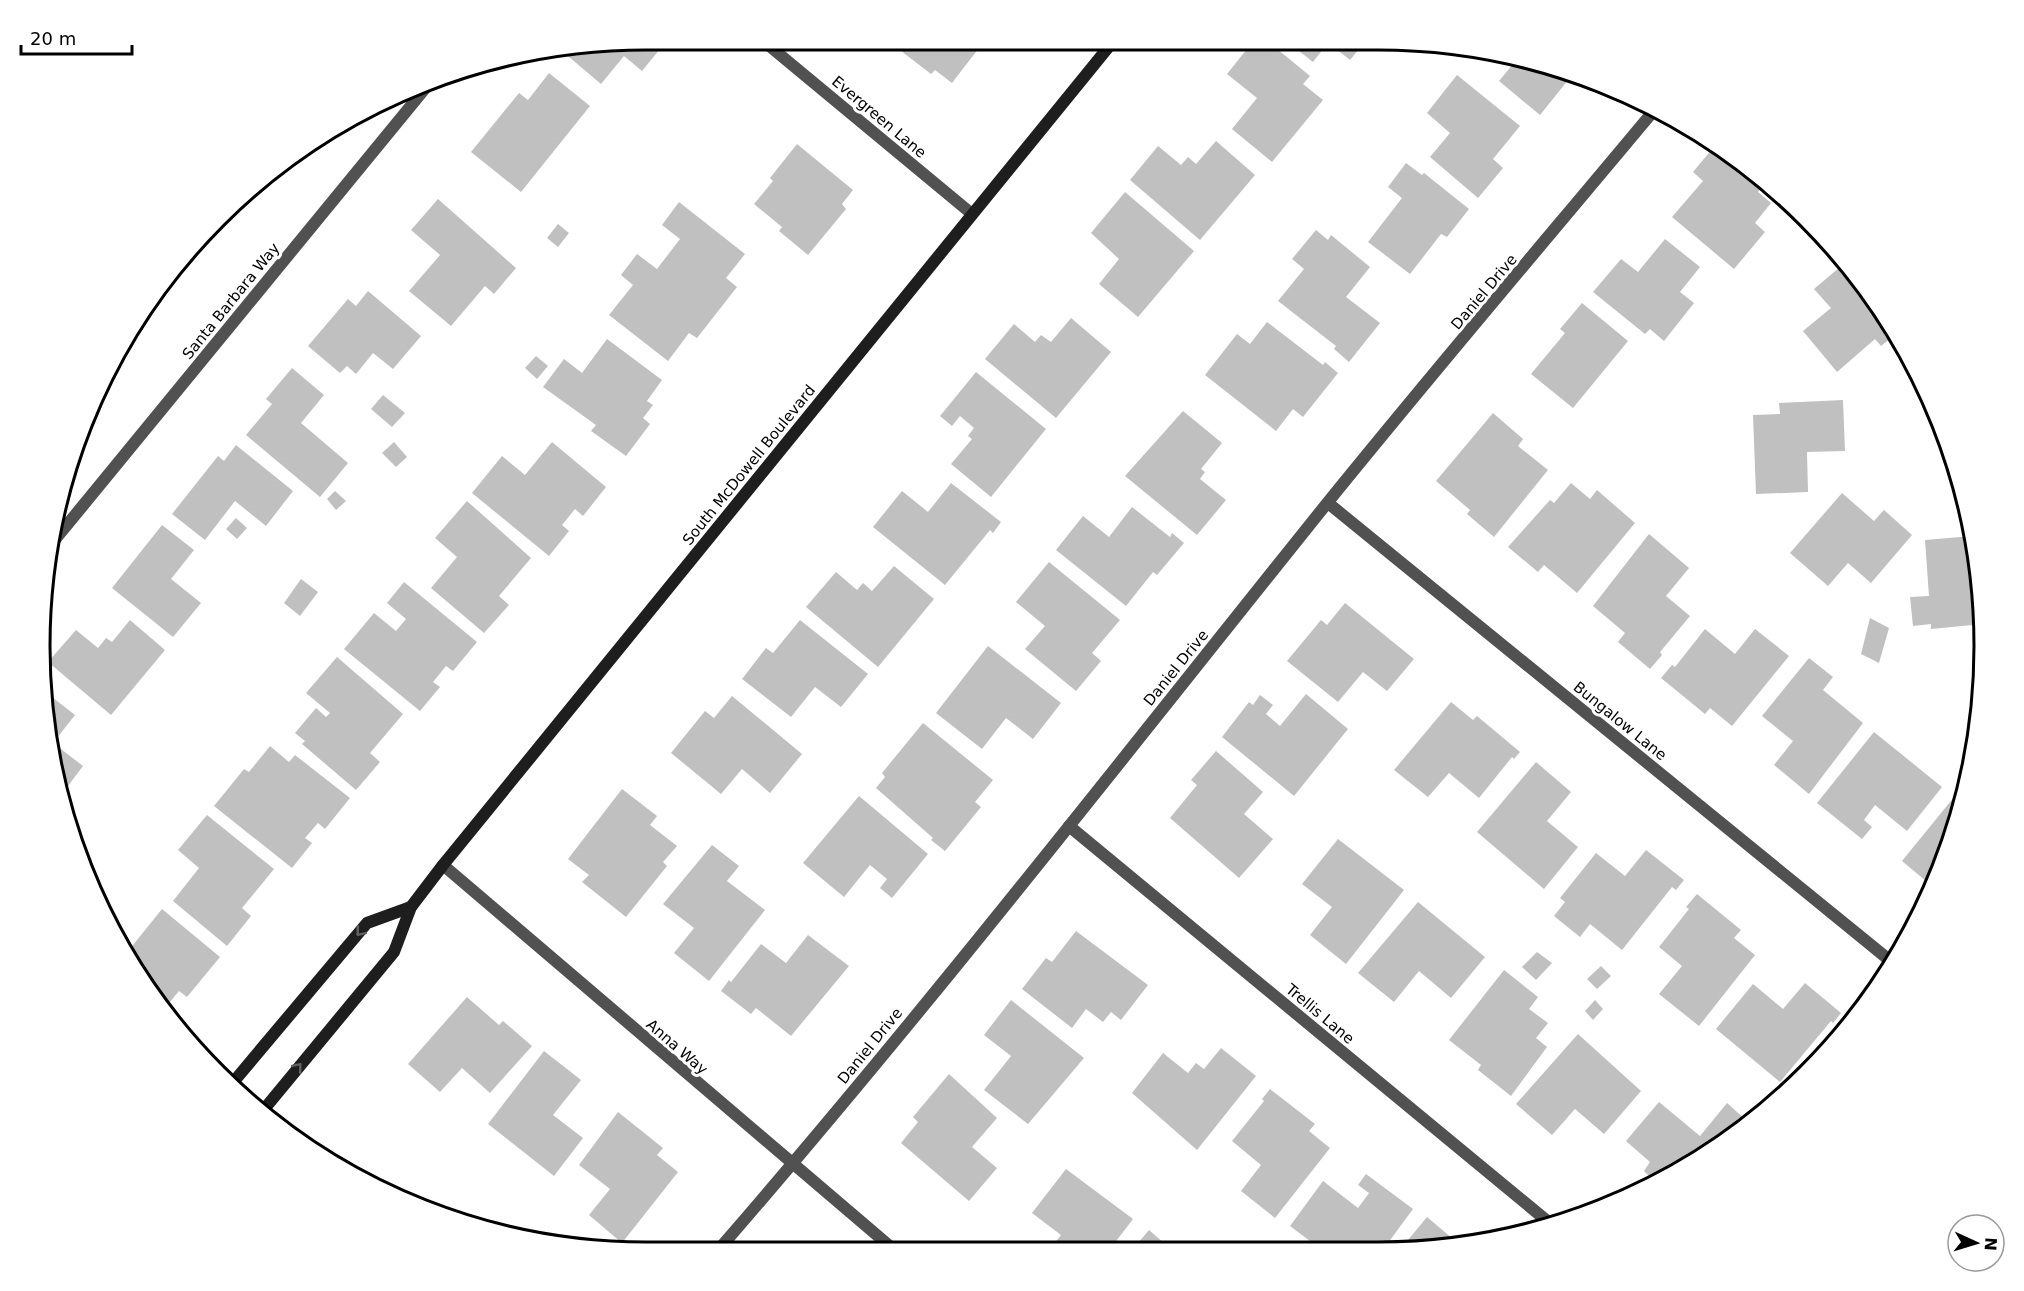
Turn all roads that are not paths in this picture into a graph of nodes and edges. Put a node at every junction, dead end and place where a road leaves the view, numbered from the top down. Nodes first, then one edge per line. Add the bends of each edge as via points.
1 (774, 50) edge
2 (1106, 50) edge
3 (421, 94) edge
4 (1650, 115) edge
5 (972, 214) junction
6 (1328, 503) junction
7 (60, 533) edge
8 (1069, 826) junction
9 (443, 865) junction
10 (411, 907) junction
11 (1886, 958) edge
12 (236, 1078) edge
13 (267, 1105) edge
14 (792, 1165) junction
15 (1543, 1218) edge
16 (725, 1242) edge
17 (885, 1242) edge

1 - 5 street, Evergreen Lane
2 - 5 main road, South McDowell Boulevard
3 - 7 street, Santa Barbara Way
4 - 6 street, Daniel Drive
5 - 9 main road, South McDowell Boulevard
6 - 8 street, Daniel Drive
6 - 11 street, Bungalow Lane
8 - 14 street, Daniel Drive
8 - 15 street, Trellis Lane
9 - 10 main road, South McDowell Boulevard
9 - 14 street, Anna Way
10 -> 12 main road via 367,923
13 -> 10 main road, South McDowell Boulevard via 394,952
14 - 16 street, Daniel Drive
14 - 17 street, Anna Way

